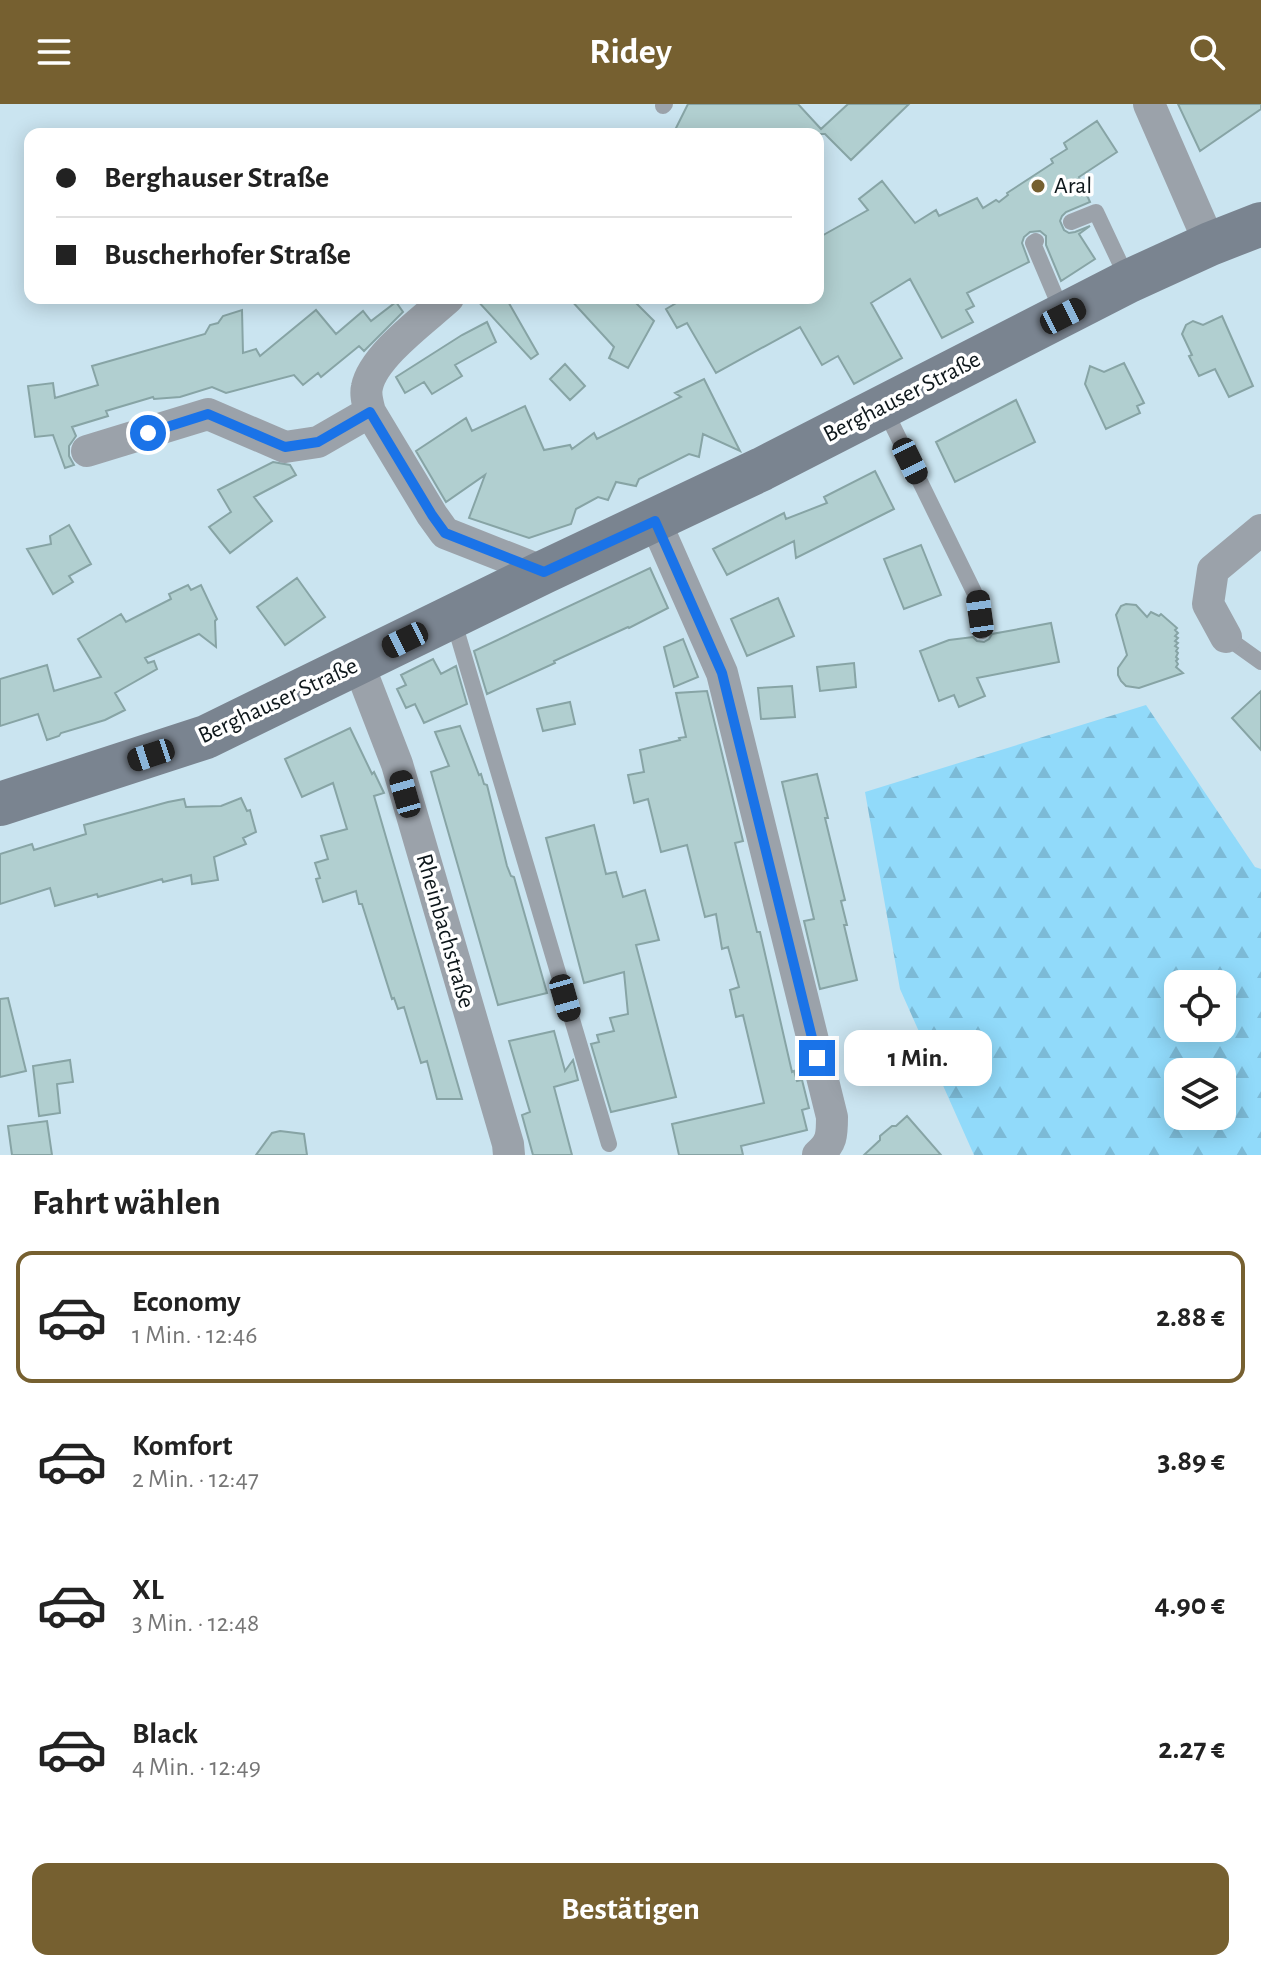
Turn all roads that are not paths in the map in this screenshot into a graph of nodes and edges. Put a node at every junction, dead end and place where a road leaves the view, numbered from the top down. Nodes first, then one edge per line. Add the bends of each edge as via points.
1 (1149, 104) edge
2 (1071, 222) dead end
3 (1261, 224) edge
4 (1036, 241) dead end
5 (1210, 244) junction
6 (1129, 281) junction
7 (441, 304) edge
8 (1063, 316) junction
9 (883, 406) junction
10 (370, 412) junction
11 (87, 451) dead end
12 (655, 521) junction
13 (1261, 530) edge
14 (544, 572) junction
15 (452, 617) junction
16 (982, 631) dead end
17 (1226, 637) joint
18 (1261, 662) edge
19 (358, 663) junction
20 (0, 804) edge
21 (609, 1144) dead end
22 (509, 1155) edge
23 (818, 1155) edge

1 - 5 street
2 - 6 lane via 1096,212
3 - 5 street, Berghauser Straße
4 - 8 lane
5 - 6 street, Berghauser Straße
6 - 8 street, Berghauser Straße
7 - 10 street via 380,359 366,387
8 - 9 street, Berghauser Straße
9 - 12 street, Berghauser Straße
9 - 16 lane via 977,598
10 - 11 street via 318,442 285,447 208,414
10 - 14 street via 445,533
12 - 14 street, Berghauser Straße
12 - 23 street via 722,673 832,1117 832,1136
13 - 17 street via 1213,570 1208,604
14 - 15 street, Berghauser Straße
15 - 19 street, Berghauser Straße
15 - 21 lane
17 - 18 lane
19 - 20 street, Berghauser Straße via 206,737
19 - 22 street, Rheinbachstraße via 397,764

